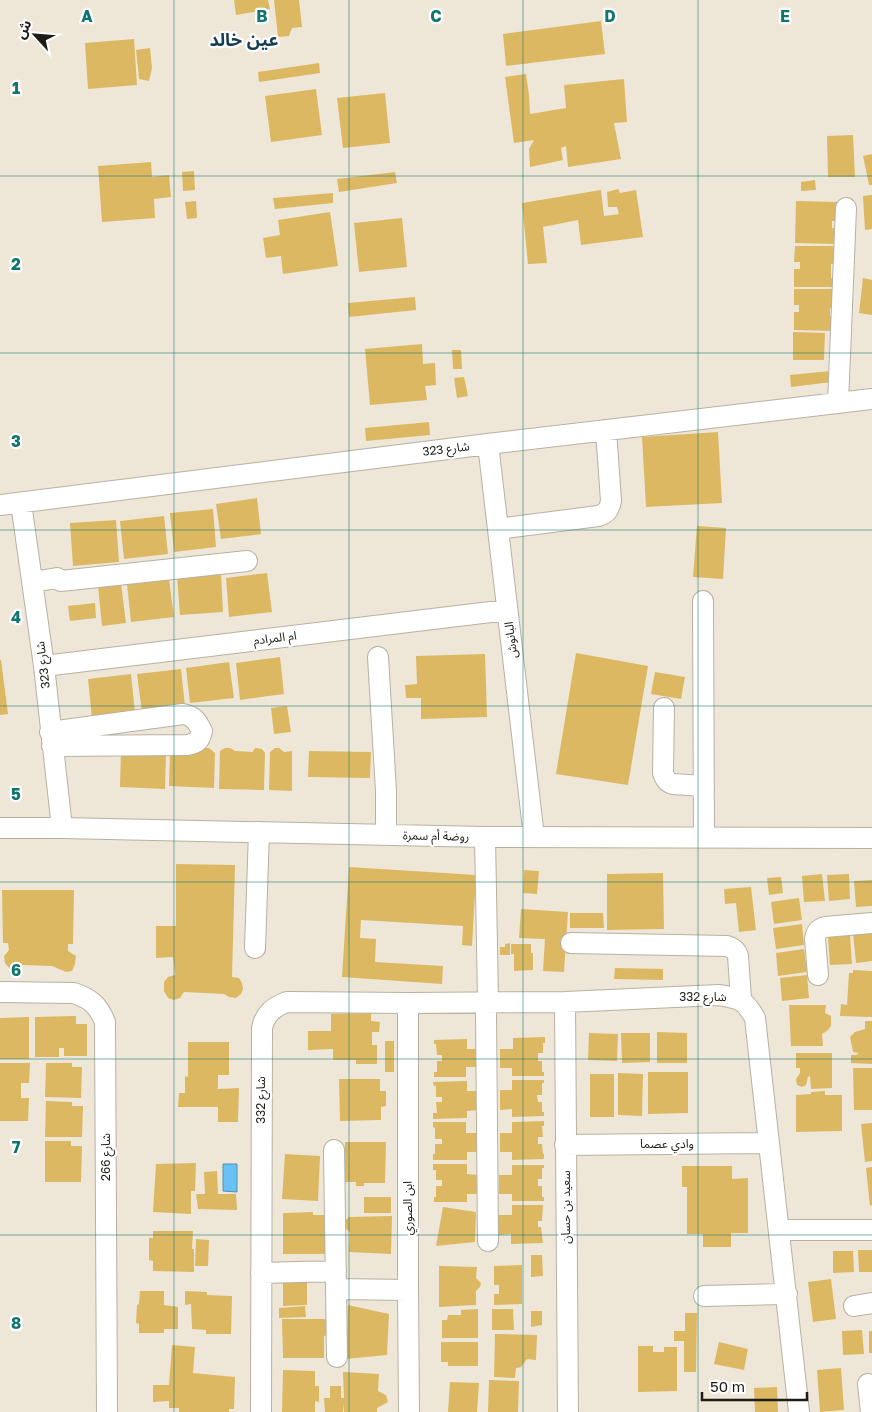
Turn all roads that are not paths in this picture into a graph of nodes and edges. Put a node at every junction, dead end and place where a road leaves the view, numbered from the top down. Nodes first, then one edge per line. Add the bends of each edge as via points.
1 (846, 208) dead end
2 (872, 399) edge
3 (838, 403) junction
4 (606, 430) junction
5 (488, 444) junction
6 (21, 503) junction
7 (0, 505) edge
8 (498, 529) junction
9 (247, 560) dead end
10 (33, 586) junction
11 (703, 601) dead end
12 (507, 610) junction
13 (378, 657) dead end
14 (44, 666) junction
15 (664, 708) dead end
16 (51, 739) junction
17 (704, 786) junction
18 (0, 828) edge
19 (62, 828) junction
20 (259, 832) junction
21 (386, 835) junction
22 (484, 837) junction
23 (534, 837) junction
24 (704, 838) junction
25 (872, 838) edge
26 (872, 922) edge
27 (571, 943) dead end
28 (255, 948) dead end
29 (818, 975) dead end
30 (0, 992) edge
31 (741, 999) junction
32 (488, 1001) junction
33 (565, 1002) junction
34 (408, 1003) junction
35 (769, 1143) junction
36 (565, 1145) junction
37 (334, 1150) dead end
38 (779, 1230) junction
39 (872, 1230) edge
40 (488, 1241) dead end
41 (261, 1273) junction
42 (336, 1280) junction
43 (408, 1290) junction
44 (786, 1294) junction
45 (704, 1296) dead end
46 (337, 1357) dead end
47 (868, 1384) dead end
48 (107, 1412) edge
49 (261, 1412) edge
50 (409, 1412) edge
51 (568, 1412) edge
52 (800, 1412) edge
53 (871, 1412) edge

1 - 3 street
2 - 3 street, شارع 323
3 - 4 street, شارع 323
4 - 5 street, شارع 323
4 - 8 street via 611,501 605,514
5 - 6 street, شارع 323
5 - 8 street, البانوش
6 - 7 street, شارع 323
6 - 10 street, شارع 323
8 - 12 street, البانوش
9 - 10 street via 61,582 57,578
10 - 14 street, شارع 323
11 - 17 street
12 - 14 street, ام المرادم
12 - 23 street, البانوش
13 - 21 street
14 - 16 street, شارع 323
15 - 17 street via 664,778 673,784
16 - 16 street via 187,746 200,740 202,731 191,716 183,714
16 - 19 street, شارع 323
17 - 24 street
18 - 19 street, روضة أم سمرة
19 - 20 street, روضة أم سمرة
20 - 21 street, روضة أم سمرة
20 - 28 street
21 - 22 street, روضة أم سمرة
22 - 23 street, روضة أم سمرة
22 - 32 street
23 - 24 street, روضة أم سمرة
24 - 25 street, روضة أم سمرة
26 - 29 street via 820,929 815,938
27 - 31 street via 732,947 738,956
30 - 48 street, شارع 266 via 74,993 94,1002 105,1022
31 - 33 street, شارع 332 via 719,995
31 - 35 street, شارع 332 via 755,1018
32 - 33 street, شارع 332
32 - 34 street, شارع 332
32 - 40 street
33 - 36 street, سعيد بن حسان
34 - 41 street, شارع 332 via 287,1002 271,1010 264,1020
34 - 43 street, ابن الصوري
35 - 36 street, وادي عصما
35 - 38 street, شارع 332
36 - 51 street, سعيد بن حسان
37 - 42 street
38 - 39 street
38 - 44 street, شارع 332
41 - 42 street
41 - 49 street, شارع 332
42 - 43 street
42 - 46 street
43 - 50 street, ابن الصوري
44 - 45 street
44 - 52 street, شارع 332
47 - 53 street

